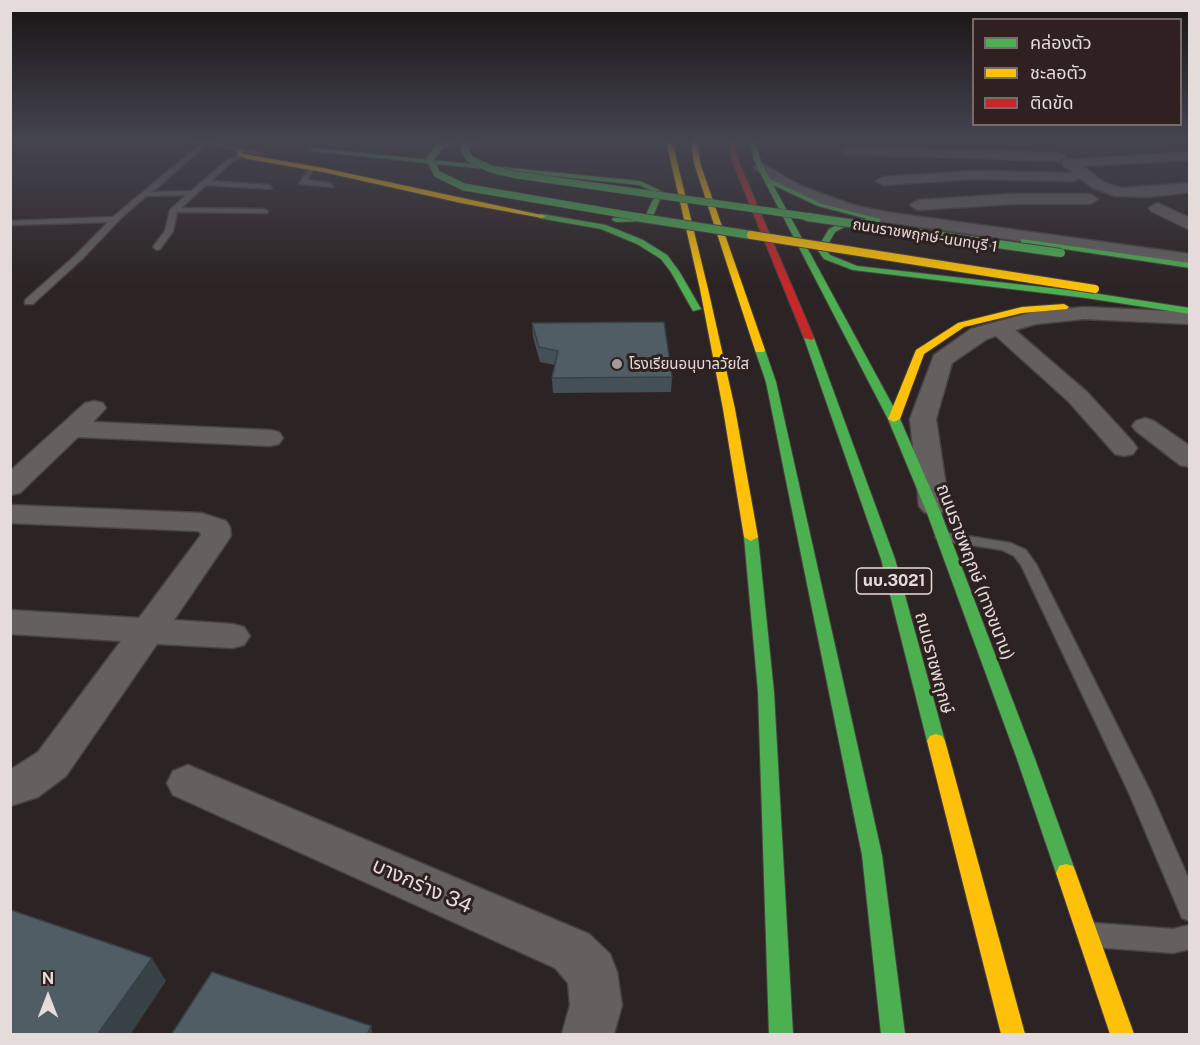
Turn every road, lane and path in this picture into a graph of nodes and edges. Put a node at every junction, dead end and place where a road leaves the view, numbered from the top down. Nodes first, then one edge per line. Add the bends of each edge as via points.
1 (149, 190) edge
2 (197, 190) edge
3 (410, 190) edge
4 (436, 190) edge
5 (477, 190) edge
6 (540, 190) edge
7 (543, 190) edge
8 (620, 190) edge
9 (655, 190) edge
10 (679, 190) edge
11 (706, 190) edge
12 (747, 190) edge
13 (773, 190) edge
14 (793, 190) edge
15 (798, 190) edge
16 (997, 190) edge
17 (1111, 190) edge
18 (1167, 190) edge
19 (193, 193) junction
20 (144, 194) junction
21 (1012, 199) junction
22 (1090, 199) dead end
23 (918, 205) dead end
24 (1157, 208) dead end
25 (174, 210) junction
26 (264, 211) dead end
27 (583, 216) junction
28 (114, 219) junction
29 (887, 221) junction
30 (10, 223) edge
31 (1190, 225) edge
32 (157, 247) dead end
33 (1190, 260) edge
34 (1072, 265) dead end
35 (1190, 266) edge
36 (1190, 273) edge
37 (1108, 280) dead end
38 (704, 289) junction
39 (29, 302) dead end
40 (1190, 303) edge
41 (1190, 312) edge
42 (1162, 315) junction
43 (1190, 318) edge
44 (999, 327) junction
45 (711, 329) junction
46 (1190, 337) edge
47 (94, 408) dead end
48 (894, 419) junction
49 (1145, 426) dead end
50 (72, 429) junction
51 (270, 438) dead end
52 (1124, 448) dead end
53 (1190, 459) edge
54 (10, 487) edge
55 (934, 513) junction
56 (10, 514) edge
57 (943, 537) junction
58 (10, 622) edge
59 (146, 630) junction
60 (232, 636) dead end
61 (188, 783) dead end
62 (10, 788) edge
63 (1190, 910) edge
64 (1087, 934) junction
65 (1190, 937) edge
66 (588, 1035) edge
67 (781, 1035) edge
68 (892, 1035) edge
69 (1013, 1035) edge
70 (1122, 1035) edge

1 - 20 lane
2 - 19 lane
3 - 45 main road via 603,227 640,242 664,257
4 - 27 main road
5 - 40 main road, bridge
6 - 37 main road, ถนนราชพฤกษ์-นนทบุรี 1
7 - 34 main road, ถนนราชพฤกษ์-นนทบุรี 1
8 - 36 main road, bridge
9 - 27 main road via 660,192 648,219
10 - 38 main road
11 - 68 main road via 774,393 872,855
12 - 69 main road, ถนนราชพฤกษ์ / นบ.3021 via 811,342 888,559
13 - 48 main road, ถนนราชพฤกษ์ (ทางขนาน) / นบ.3021
14 - 29 main road via 820,205
15 - 33 street via 849,209 898,219
16 - 21 street
17 - 18 street via 1120,193
19 - 20 lane
19 - 25 lane
20 - 28 lane
21 - 22 street
21 - 23 street
24 - 31 street
25 - 26 lane
25 - 32 lane via 169,231
27 - 38 main road via 616,224 658,242 673,252
28 - 30 lane
28 - 39 lane
29 - 35 main road
29 - 41 main road via 849,222 832,231 821,249 827,257 856,268 1086,295
38 - 45 main road
41 - 48 main road via 1075,306 1022,310 961,326 920,352
42 - 43 street
42 - 44 street via 1084,313 1034,318
42 - 46 street
44 - 52 street via 1078,397
44 - 55 street via 979,334 942,360 923,419
45 - 67 main road via 752,545 766,692
47 - 50 street
48 - 55 main road, ถนนราชพฤกษ์ (ทางขนาน) / นบ.3021
49 - 53 street
50 - 51 street
50 - 54 street
55 - 57 main road, ถนนราชพฤกษ์ (ทางขนาน) / นบ.3021
56 - 59 street via 201,522 215,526 216,536
57 - 63 lane via 1006,546 1020,553 1028,564 1140,793
57 - 64 main road, ถนนราชพฤกษ์ (ทางขนาน) / นบ.3021
58 - 59 street
59 - 60 street
59 - 62 street via 52,764 23,785
61 - 66 street, บางกร่าง 34 via 572,951 592,972 596,1005
64 - 65 lane via 1173,941
64 - 70 main road, ถนนราชพฤกษ์ (ทางขนาน) / นบ.3021

